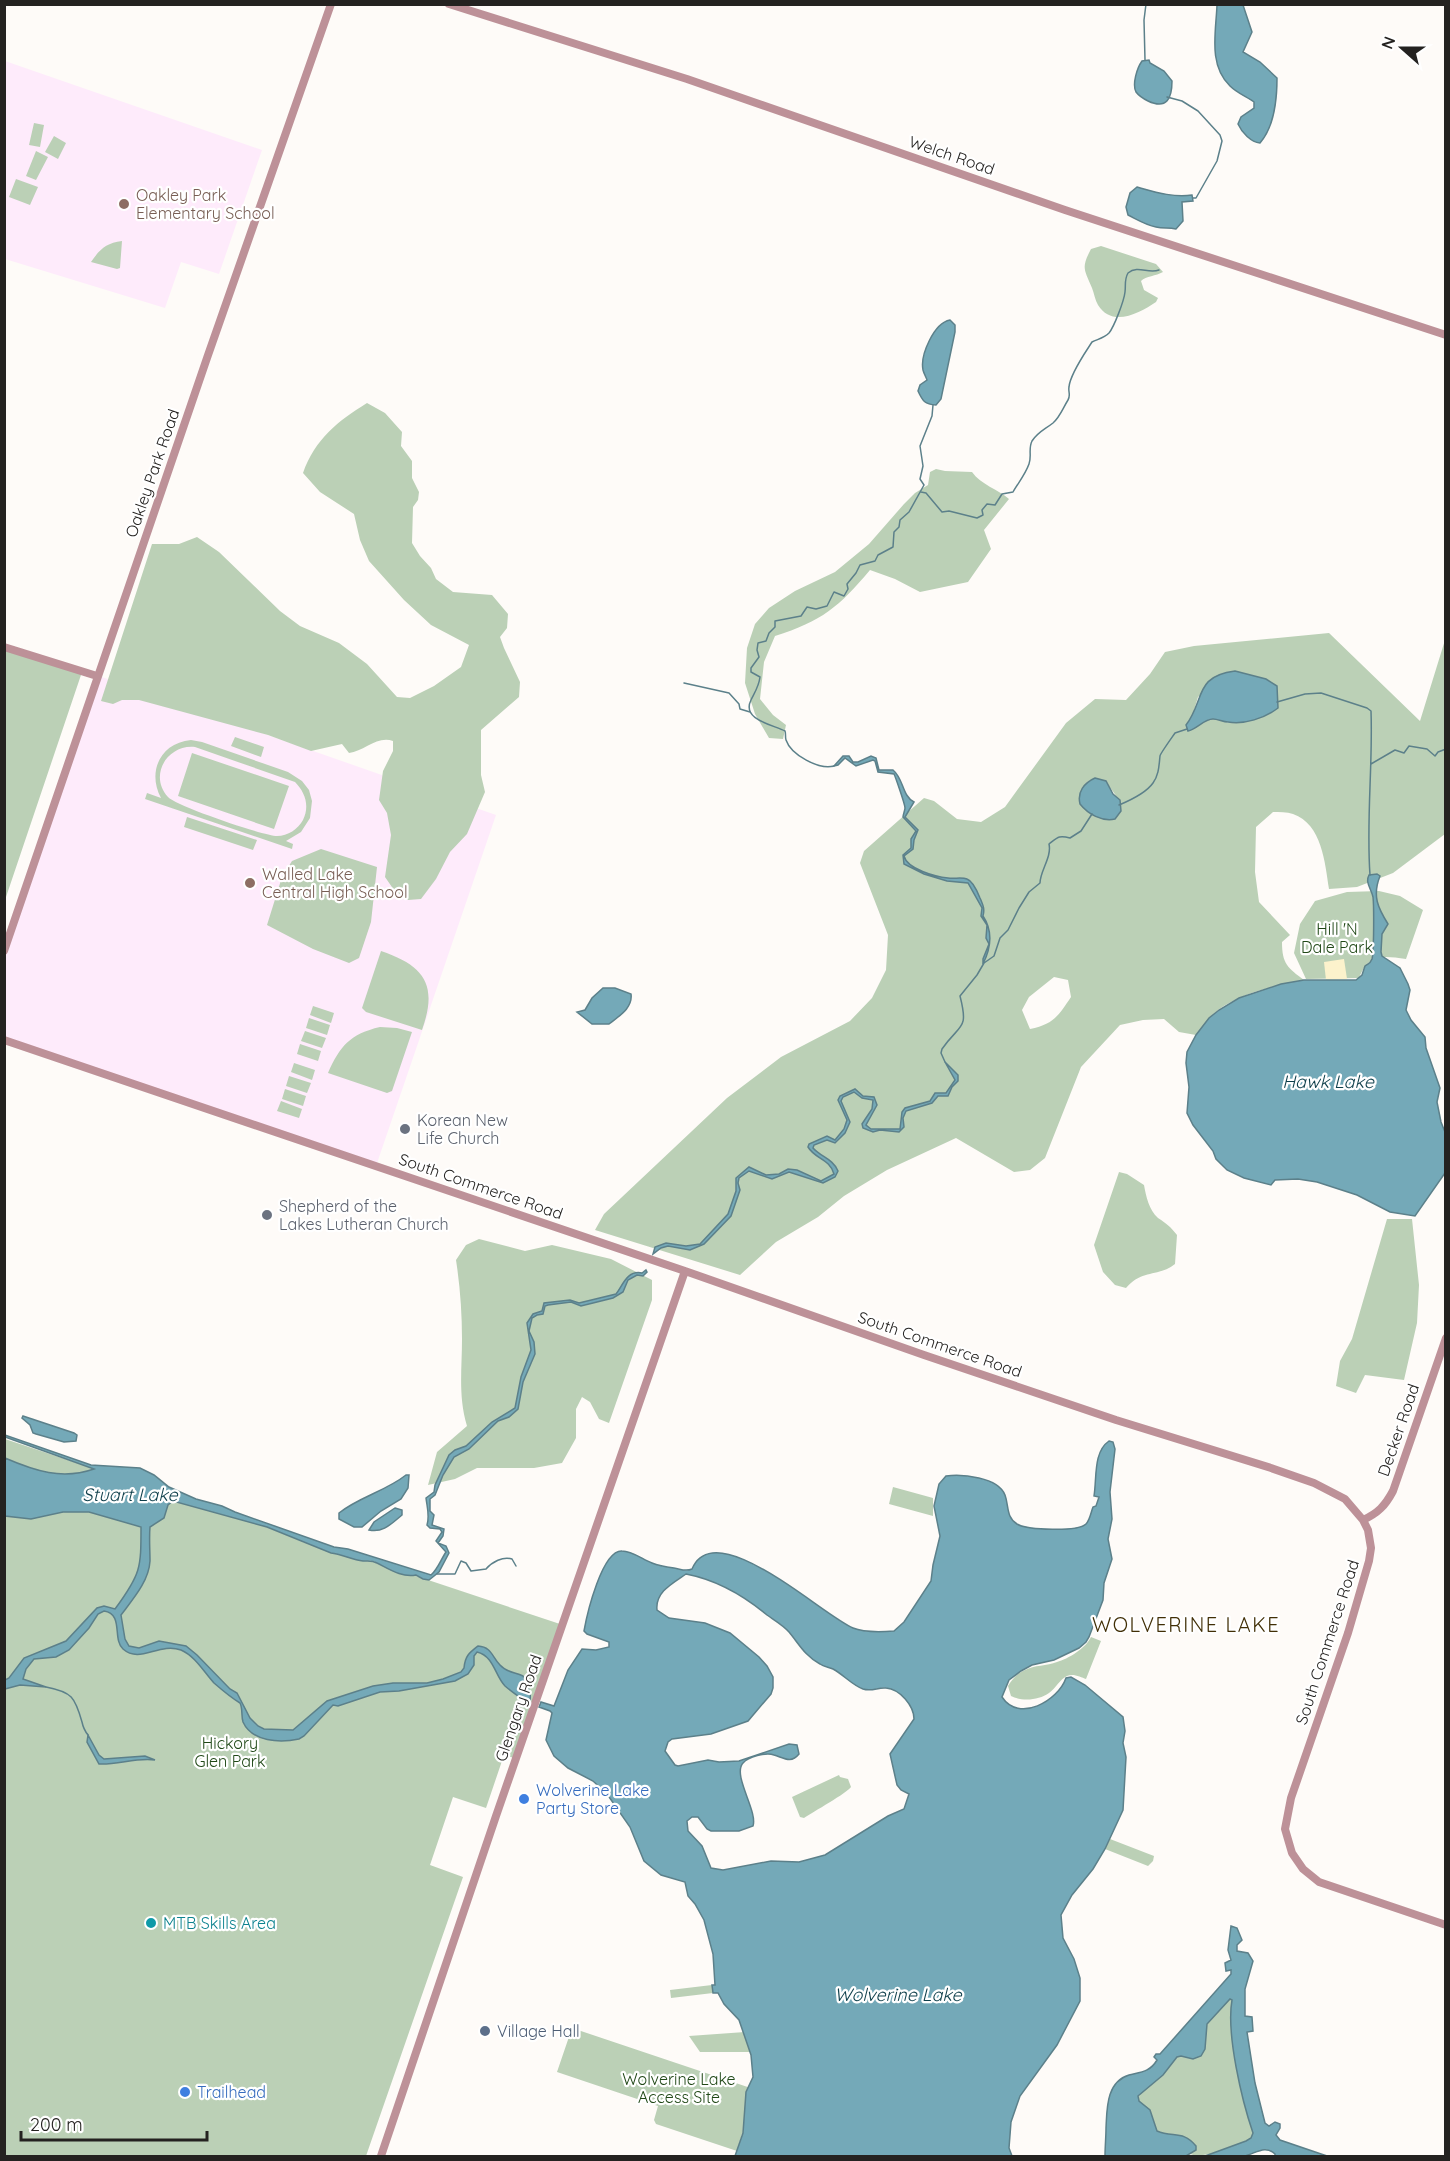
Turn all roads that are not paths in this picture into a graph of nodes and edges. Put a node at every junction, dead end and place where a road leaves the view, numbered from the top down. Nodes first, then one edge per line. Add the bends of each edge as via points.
1 (331, 4) edge
2 (448, 4) edge
3 (1446, 335) edge
4 (4, 647) edge
5 (97, 676) junction
6 (4, 951) edge
7 (4, 1040) edge
8 (685, 1271) junction
9 (1446, 1338) edge
10 (1363, 1520) junction
11 (1446, 1925) edge
12 (381, 2157) edge

1 - 5 street, Oakley Park Road
2 - 3 street, Welch Road via 687,79 1074,213
4 - 5 street
5 - 6 street, Oakley Park Road
7 - 8 street, South Commerce Road
8 - 10 street, South Commerce Road via 1116,1420 1308,1481 1345,1499
8 - 12 street, Glengary Road
9 - 10 street, Decker Road via 1393,1491 1378,1513
10 - 11 street, South Commerce Road via 1371,1548 1369,1561 1291,1798 1286,1835 1303,1869 1319,1881

